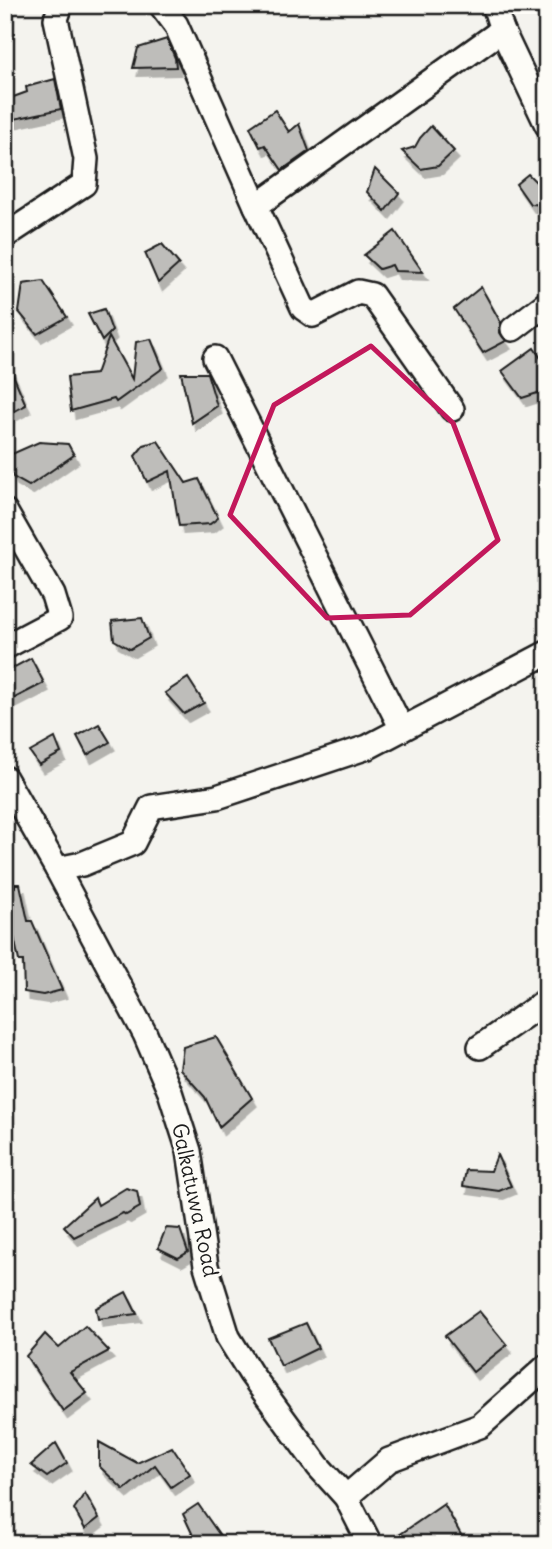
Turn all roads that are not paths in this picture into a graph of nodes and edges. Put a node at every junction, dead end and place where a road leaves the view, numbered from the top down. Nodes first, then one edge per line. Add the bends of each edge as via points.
1 (61, 5) edge
2 (161, 5) edge
3 (494, 5) edge
4 (502, 30) junction
5 (547, 125) edge
6 (256, 206) junction
7 (5, 236) edge
8 (547, 303) edge
9 (513, 329) dead end
10 (215, 358) dead end
11 (452, 409) dead end
12 (5, 511) edge
13 (5, 647) edge
14 (547, 653) edge
15 (402, 729) junction
16 (5, 778) edge
17 (57, 869) junction
18 (547, 1000) edge
19 (480, 1047) dead end
20 (547, 1366) edge
21 (346, 1497) junction
22 (370, 1544) edge

1 - 7 street via 56,19 86,159 84,184
2 - 6 street via 176,25
3 - 4 street
4 - 5 street
4 - 6 street
6 - 11 street via 303,308 313,315 359,292 372,295
8 - 9 street
10 - 15 street
12 - 13 street via 53,595 60,618
14 - 15 street
15 - 17 street via 368,747 217,797 151,807 133,843
16 - 17 street, Galkatuwa Road
17 - 21 street, Galkatuwa Road via 145,1034 170,1092 189,1151 206,1266 228,1337 318,1466
18 - 19 street
20 - 21 street via 480,1426 389,1460
21 - 22 street, Galkatuwa Road

